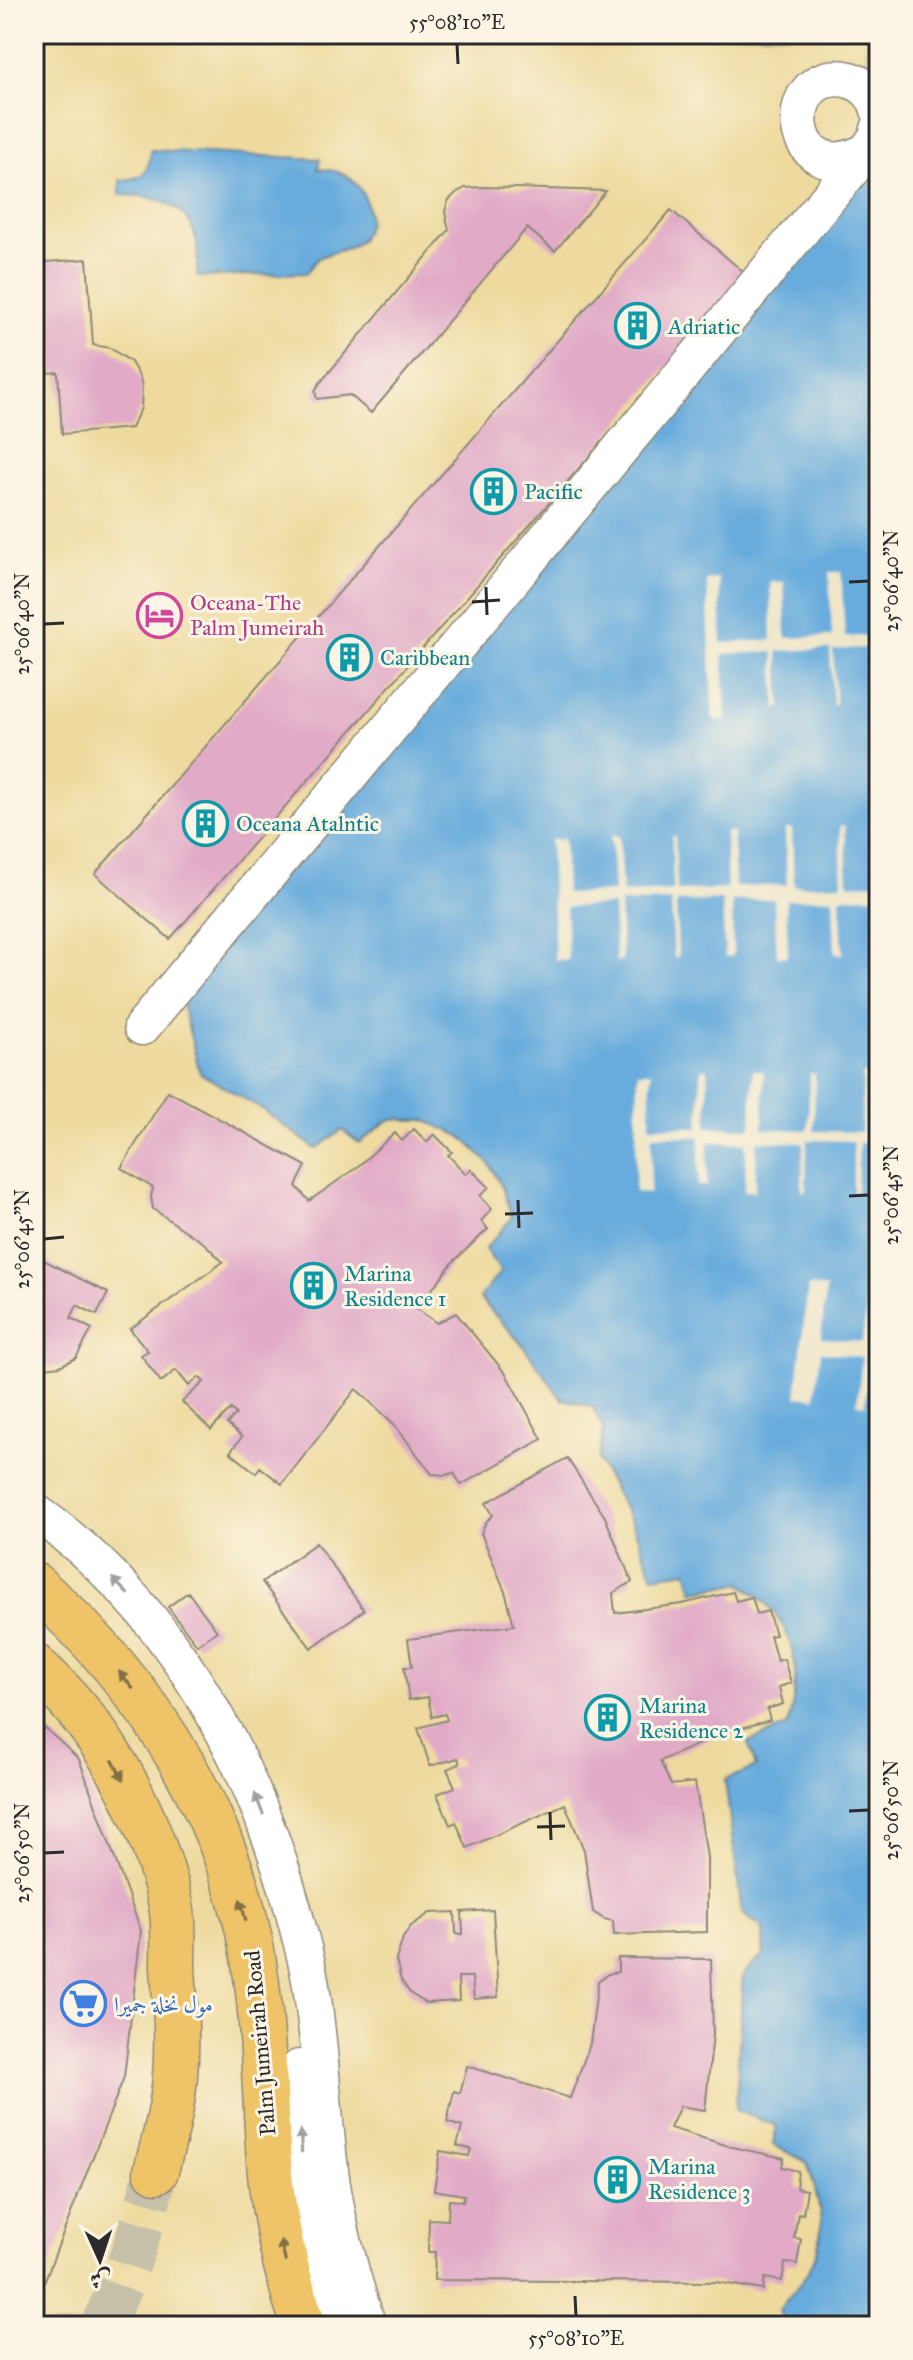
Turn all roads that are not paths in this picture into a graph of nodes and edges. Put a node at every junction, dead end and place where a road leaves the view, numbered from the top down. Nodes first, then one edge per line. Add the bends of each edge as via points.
1 (879, 110) edge
2 (873, 140) edge
3 (142, 1027) dead end
4 (34, 1511) edge
5 (34, 1585) edge
6 (34, 1666) edge
7 (293, 1911) junction
8 (169, 2174) tunnel mouth
9 (304, 2326) edge
10 (339, 2326) edge
11 (368, 2326) edge

1 - 2 street via 868,89 836,78 806,95 799,110 798,128 818,155 834,161 852,159
2 - 3 street
7 -> 4 street via 250,1783 185,1666 98,1563
9 -> 5 main road, Palm Jumeirah Road via 271,2185 251,1941 224,1851 184,1766 142,1701 103,1652
6 -> 8 main road via 108,1754 135,1801 171,1903 176,2030 167,2126
10 -> 7 street via 316,2253 304,2180
7 - 11 street via 314,2003 338,2220

